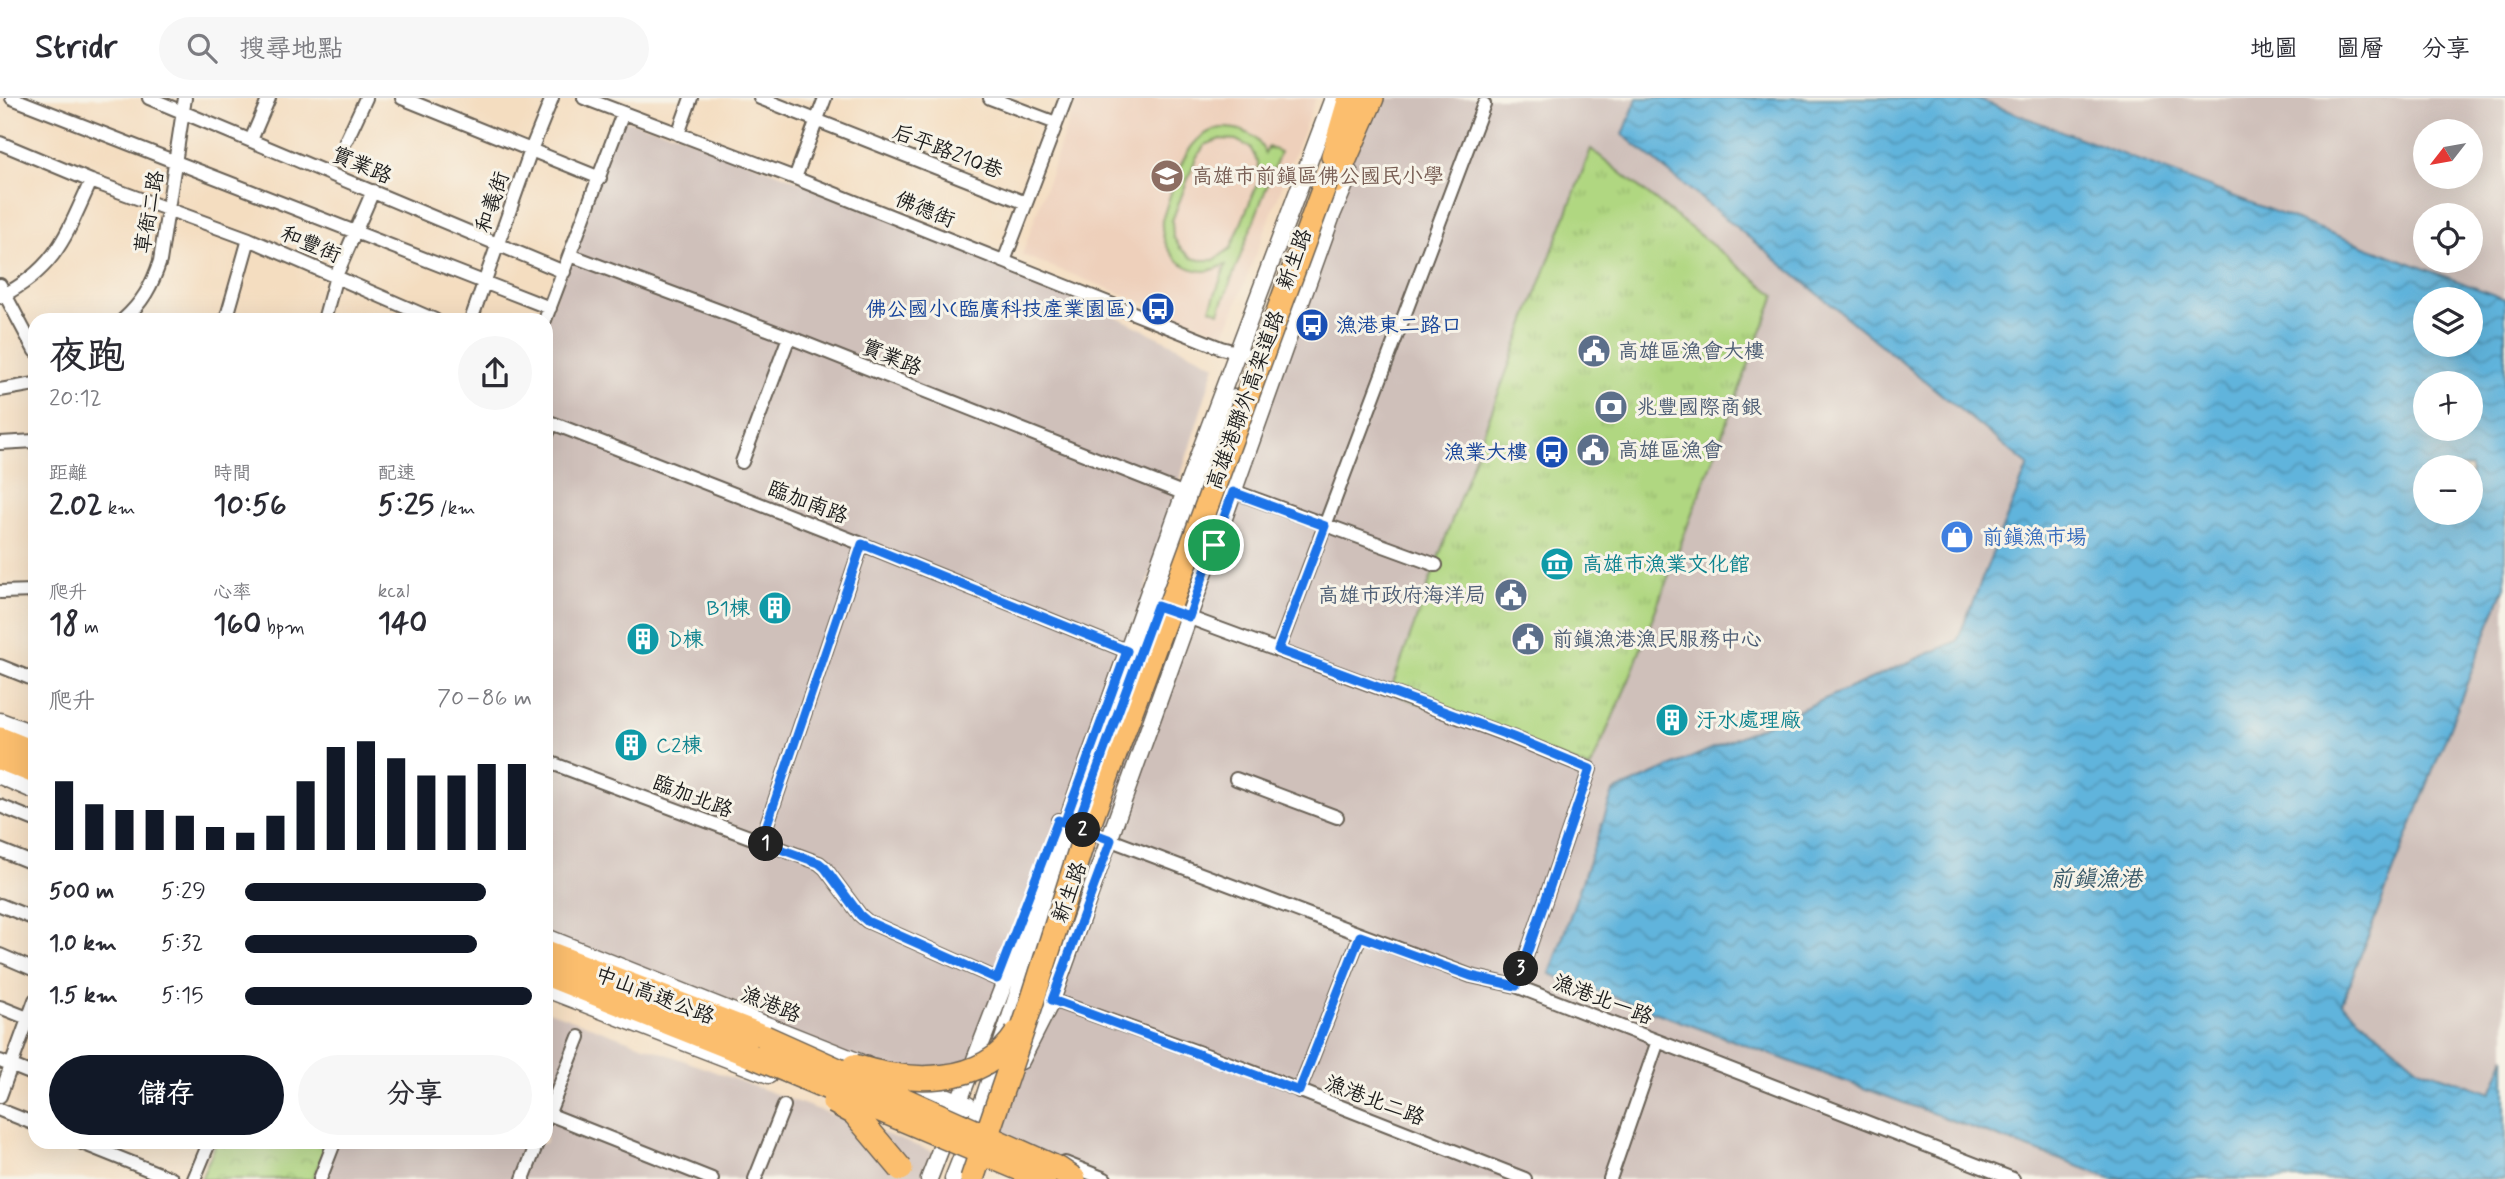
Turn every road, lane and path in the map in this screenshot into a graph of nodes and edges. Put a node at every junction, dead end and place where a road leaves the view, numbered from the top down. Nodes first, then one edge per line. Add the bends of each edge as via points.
1 (12, 98) edge
2 (149, 98) edge
3 (186, 98) edge
4 (269, 98) edge
5 (366, 98) edge
6 (402, 98) edge
7 (552, 98) edge
8 (584, 98) edge
9 (691, 98) edge
10 (760, 98) edge
11 (825, 98) edge
12 (990, 98) edge
13 (1066, 98) edge
14 (1326, 98) edge
15 (1333, 98) edge
16 (1348, 98) edge
17 (1356, 98) edge
18 (1365, 98) edge
19 (1372, 98) edge
20 (1381, 98) edge
21 (1484, 104) dead end
22 (184, 112) junction
23 (623, 113) junction
24 (816, 120) junction
25 (1056, 123) junction
26 (678, 134) junction
27 (251, 140) junction
28 (346, 141) dead end
29 (0, 143) edge
30 (531, 150) junction
31 (177, 163) junction
32 (600, 178) junction
33 (795, 178) junction
34 (1331, 180) junction
35 (91, 181) junction
36 (373, 191) junction
37 (1026, 203) junction
38 (170, 209) junction
39 (354, 230) junction
40 (249, 239) junction
41 (498, 244) junction
42 (570, 255) junction
43 (1004, 261) junction
44 (564, 272) junction
45 (336, 276) junction
46 (485, 282) junction
47 (2, 292) edge
48 (550, 307) junction
49 (130, 313) edge
50 (228, 313) edge
51 (326, 313) edge
52 (419, 313) edge
53 (474, 313) edge
54 (548, 313) edge
55 (789, 337) junction
56 (28, 338) edge
57 (1240, 353) junction
58 (28, 385) edge
59 (0, 390) edge
60 (553, 423) edge
61 (28, 441) edge
62 (0, 443) edge
63 (742, 462) dead end
64 (1233, 492) junction
65 (1187, 495) junction
66 (1325, 526) junction
67 (862, 544) junction
68 (1436, 565) dead end
69 (28, 591) edge
70 (0, 592) edge
71 (1147, 602) junction
72 (1189, 617) junction
73 (1124, 650) junction
74 (1278, 650) junction
75 (0, 666) edge
76 (28, 677) edge
77 (0, 720) edge
78 (28, 731) edge
79 (0, 739) edge
80 (28, 750) edge
81 (0, 758) edge
82 (553, 764) edge
83 (28, 769) edge
84 (0, 776) edge
85 (1236, 779) dead end
86 (28, 788) edge
87 (0, 806) edge
88 (28, 817) edge
89 (1337, 817) dead end
90 (1067, 824) junction
91 (1111, 840) junction
92 (761, 842) junction
93 (0, 850) edge
94 (28, 861) edge
95 (0, 905) edge
96 (28, 916) edge
97 (1360, 936) junction
98 (553, 940) edge
99 (0, 955) edge
100 (553, 955) edge
101 (28, 967) edge
102 (553, 976) edge
103 (1002, 981) junction
104 (1516, 986) junction
105 (553, 992) edge
106 (1052, 1000) junction
107 (0, 1007) edge
108 (1030, 1008) junction
109 (28, 1018) edge
110 (28, 1027) edge
111 (579, 1037) dead end
112 (1658, 1041) junction
113 (758, 1047) junction
114 (6, 1063) edge
115 (28, 1072) edge
116 (1299, 1091) junction
117 (0, 1096) edge
118 (553, 1101) edge
119 (965, 1104) junction
120 (784, 1106) dead end
121 (0, 1110) edge
122 (553, 1118) edge
123 (28, 1121) edge
124 (979, 1130) junction
125 (940, 1141) junction
126 (97, 1149) edge
127 (206, 1149) edge
128 (332, 1149) edge
129 (535, 1149) edge
130 (969, 1153) junction
131 (172, 1179) edge
132 (194, 1179) edge
133 (320, 1179) edge
134 (523, 1179) edge
135 (712, 1179) edge
136 (755, 1179) edge
137 (906, 1179) edge
138 (923, 1179) edge
139 (929, 1179) edge
140 (953, 1179) edge
141 (962, 1179) edge
142 (972, 1179) edge
143 (985, 1179) edge
144 (1044, 1179) edge
145 (1073, 1179) edge
146 (1105, 1179) edge
147 (1525, 1179) edge
148 (1610, 1179) edge
149 (2013, 1179) edge

1 - 31 street
2 - 22 street, 實業路
3 - 22 street, 草衙二路
4 - 27 street
5 - 28 street
6 - 30 street
7 - 30 street, 和義街
8 - 23 street, 佛德街
9 - 26 street
10 - 24 street, 后平路210巷
11 - 24 street
12 - 25 street
13 - 25 street
14 - 57 street, 新生路
15 - 57 street, 新生路
16 - 34 highway
16 - 57 street, 新生路
17 - 34 highway, 高雄港聯外高架道路
18 - 34 highway, 高雄港聯外高架道路
19 - 34 highway
20 - 64 street, 新生路 via 1332,215
21 - 66 street
22 - 27 street, 實業路
22 - 31 street, 草衙二路
23 - 26 street, 佛德街
23 - 32 street
24 - 33 street
24 - 37 street, 后平路210巷
25 - 37 street
26 - 33 street, 佛德街
27 - 36 street, 實業路
29 - 35 street
30 - 32 street
30 - 41 street, 和義街
31 - 38 street, 草衙二路
31 - 39 street
32 - 42 street
33 - 43 street, 佛德街
34 - 108 highway, 高雄港聯外高架道路, bridge via 1082,844
34 - 143 highway, 高雄港聯外高架道路, bridge via 1093,849
35 - 38 street
35 - 47 street via 59,249 42,270
36 - 39 street
36 - 41 street, 實業路
37 - 43 street
38 - 40 street
38 - 49 street, 草衙二路 via 153,283
39 - 45 street
39 - 46 street
40 - 45 street, 和豐街
40 - 50 street, 和豐街
41 - 44 street, 實業路
41 - 46 street, 和義街
42 - 44 street
42 - 55 street, 實業路
43 - 57 street, 佛德街
44 - 48 street
45 - 51 street
45 - 52 street, 和豐街
46 - 48 street
46 - 53 street, 和義街
47 - 56 street
48 - 54 street
55 - 63 street
55 - 65 street, 實業路
57 - 65 street, 新生路
58 - 59 street
60 - 67 street, 臨加南路
61 - 62 street
64 - 66 street
64 - 72 street, 新生路
65 - 71 street, 新生路
66 - 68 street
66 - 74 street
67 - 73 street, 臨加南路
67 - 92 street
69 - 70 street
71 - 72 street
71 - 73 street, 新生路
71 - 90 street, 新生路
72 - 74 street
72 - 91 street, 新生路
73 - 90 street, 新生路
74 - 104 street via 1590,769
75 - 76 street
77 - 78 street
79 - 80 highway
81 - 83 highway
82 - 92 street, 臨加北路
84 - 86 street
85 - 89 street
87 - 88 street
90 - 91 street, 漁港北一路
90 - 103 street, 新生路
90 - 119 street, 新生路 via 1020,987
91 - 97 street, 漁港北一路
91 - 106 street, 新生路
92 - 103 street, 臨加北路 via 819,863 867,921
93 - 94 street
95 - 96 street
97 - 104 street, 漁港北一路 via 1471,976
97 - 116 street
98 - 119 street, 漁港路
99 - 101 street
100 - 113 highway, 中山高速公路
102 - 113 highway, 中山高速公路
103 - 119 street, 新生路
104 - 112 street, 漁港北一路
105 - 125 street
106 - 116 street, 漁港北二路
106 - 124 street, 新生路
107 - 109 street
108 - 113 highway, bridge via 1015,1037 998,1056 979,1068 950,1076 872,1072
108 - 142 highway, 高雄港聯外高架道路, bridge
110 - 114 street
111 - 118 street
112 - 148 street
112 - 149 street, 漁港北一路
113 - 137 highway, bridge via 854,1113
113 - 144 highway, bridge
113 - 145 highway, bridge via 1059,1169
114 - 115 street
114 - 117 street
116 - 147 street, 漁港北二路
119 - 124 street, 新生路
119 - 125 street, 新生路
120 - 136 street
121 - 123 street
122 - 135 street
124 - 130 street, 新生路
124 - 146 street
125 - 130 street
125 - 138 street, 新生路
125 - 139 street, 新生路
126 - 131 street
127 - 132 street
128 - 133 street
129 - 134 street
130 - 140 street, 新生路
130 - 141 street, 新生路

